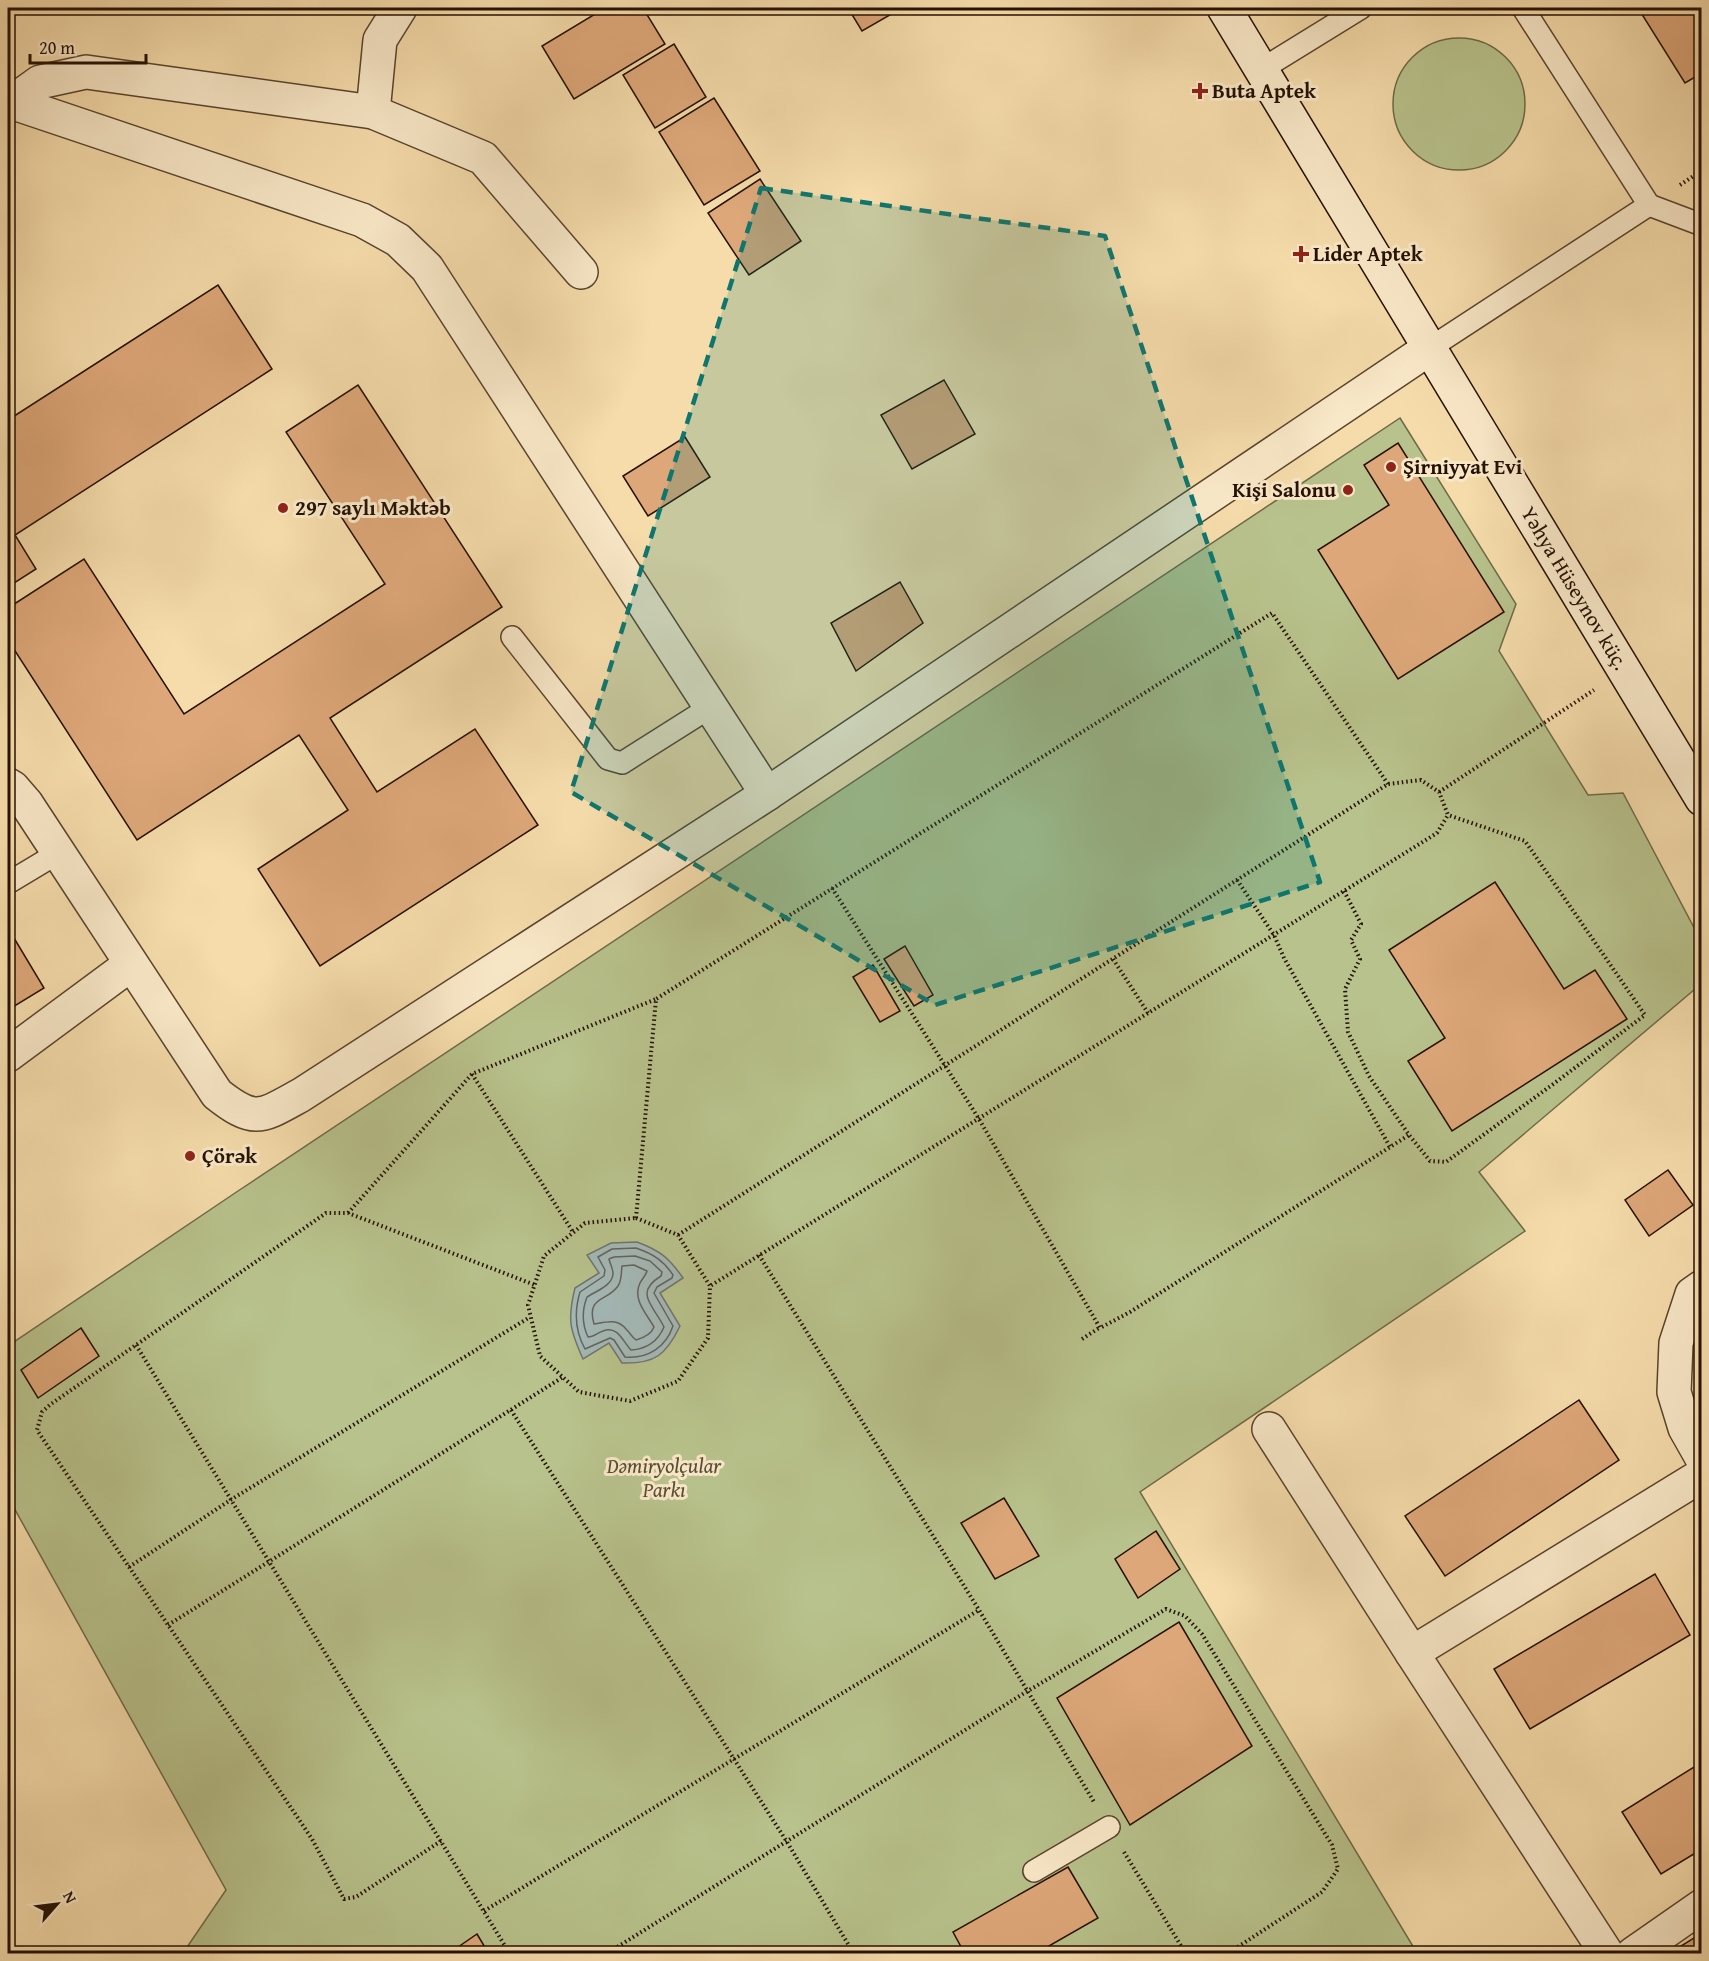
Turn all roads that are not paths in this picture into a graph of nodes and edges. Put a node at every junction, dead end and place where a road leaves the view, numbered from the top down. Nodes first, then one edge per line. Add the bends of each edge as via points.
1 (399, 8) edge
2 (1224, 8) edge
3 (1361, 8) edge
4 (1524, 8) edge
5 (1262, 69) junction
6 (9, 103) edge
7 (373, 112) junction
8 (1649, 205) junction
9 (1701, 225) edge
10 (581, 272) dead end
11 (1430, 348) junction
12 (512, 637) dead end
13 (709, 708) junction
14 (8, 785) edge
15 (766, 794) junction
16 (1701, 799) edge
17 (58, 853) junction
18 (8, 883) edge
19 (130, 964) junction
20 (8, 1055) edge
21 (1701, 1287) edge
22 (1269, 1429) dead end
23 (1701, 1458) edge
24 (1701, 1475) edge
25 (1412, 1653) junction
26 (1109, 1827) dead end
27 (1034, 1871) dead end
28 (1701, 1906) edge
29 (1607, 1953) edge
30 (1632, 1953) edge

1 - 7 street via 380,40
2 - 5 street, Yəhya Hüseynov küç.
3 - 5 lane
4 - 8 lane
5 - 11 street, Yəhya Hüseynov küç.
6 - 7 street via 40,82 86,72
6 - 13 street via 362,220 398,240 426,268
7 - 10 street via 483,158
8 - 9 lane
8 - 11 lane
11 - 15 street
11 - 16 street, Yəhya Hüseynov küç.
12 - 13 lane via 608,759 622,764
13 - 15 street
14 - 17 street via 26,803
15 - 19 street via 311,1089 267,1113 246,1114 216,1094
17 - 18 lane
17 - 19 street
19 - 20 street
21 - 23 street via 1692,1294 1676,1343 1674,1392 1685,1428
22 - 25 street
24 - 25 street
25 - 29 street
26 - 27 lane
28 - 30 street

